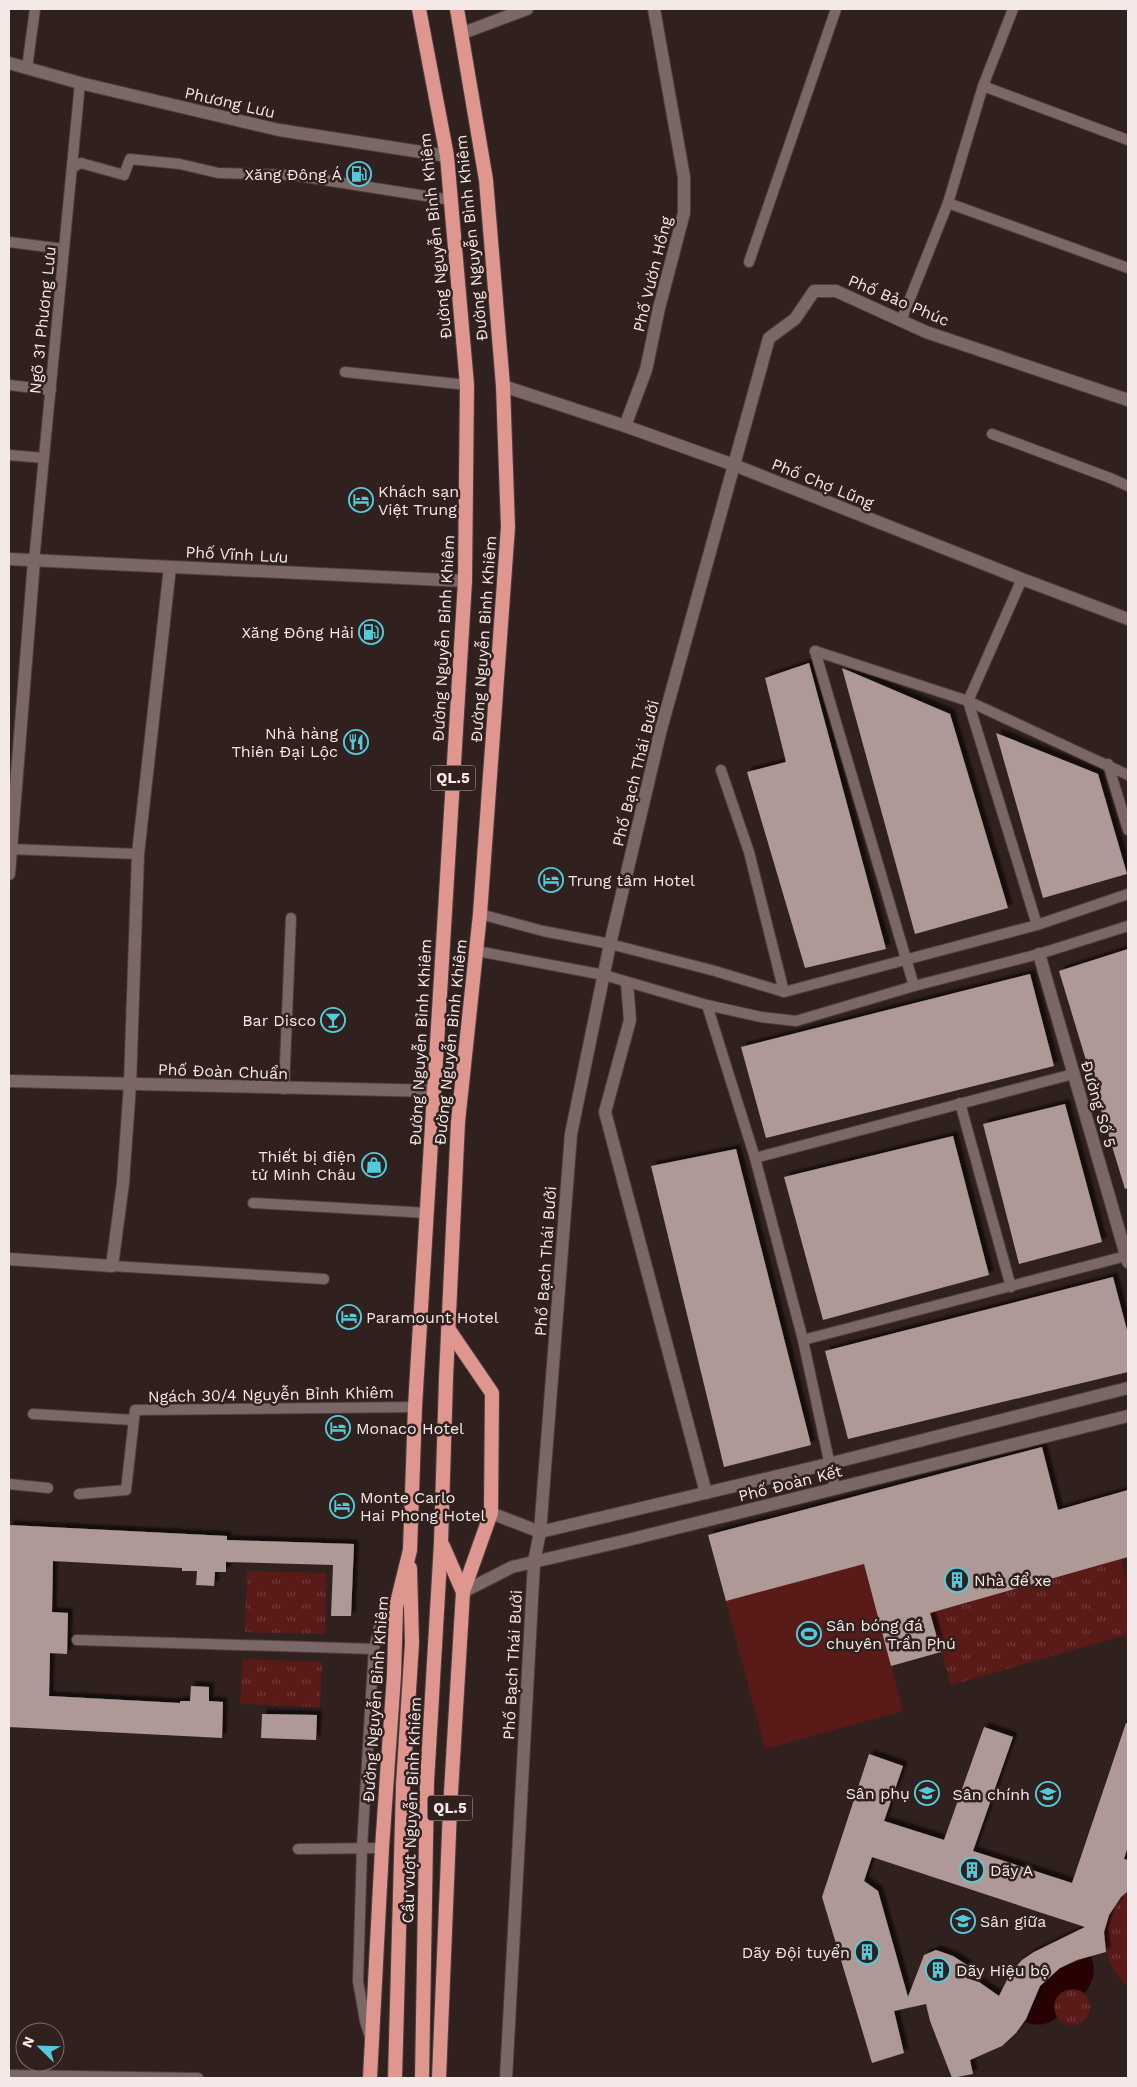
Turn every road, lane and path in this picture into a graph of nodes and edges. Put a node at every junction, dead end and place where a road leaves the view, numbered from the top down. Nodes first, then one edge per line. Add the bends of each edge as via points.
1 (35, 9) edge
2 (419, 9) edge
3 (457, 9) edge
4 (527, 9) edge
5 (654, 9) edge
6 (836, 9) edge
7 (1013, 9) edge
8 (463, 33) junction
9 (9, 63) edge
10 (27, 68) junction
11 (80, 83) junction
12 (983, 86) junction
13 (1128, 140) edge
14 (447, 156) junction
15 (72, 168) junction
16 (450, 200) junction
17 (948, 203) junction
18 (9, 242) edge
19 (64, 249) junction
20 (749, 262) dead end
21 (1128, 268) edge
22 (901, 321) junction
23 (345, 372) dead end
24 (9, 385) edge
25 (467, 385) junction
26 (503, 386) junction
27 (51, 390) junction
28 (1128, 400) edge
29 (625, 426) junction
30 (992, 434) dead end
31 (9, 454) edge
32 (44, 458) junction
33 (734, 465) junction
34 (1128, 486) edge
35 (9, 559) edge
36 (34, 560) junction
37 (170, 567) junction
38 (1022, 579) junction
39 (465, 581) junction
40 (1128, 619) edge
41 (968, 702) junction
42 (1108, 764) junction
43 (721, 770) dead end
44 (1128, 775) edge
45 (1128, 830) edge
46 (9, 849) edge
47 (138, 854) junction
48 (9, 874) edge
49 (1128, 894) edge
50 (480, 914) junction
51 (291, 918) dead end
52 (1037, 925) junction
53 (1128, 926) edge
54 (610, 944) junction
55 (477, 951) junction
56 (1039, 954) junction
57 (906, 961) junction
58 (604, 975) junction
59 (628, 983) junction
60 (914, 986) junction
61 (784, 992) junction
62 (707, 1005) junction
63 (1073, 1074) junction
64 (9, 1081) edge
65 (130, 1084) junction
66 (284, 1089) junction
67 (435, 1091) junction
68 (960, 1104) junction
69 (755, 1158) junction
70 (253, 1203) dead end
71 (428, 1212) junction
72 (9, 1259) edge
73 (1127, 1259) edge
74 (112, 1266) junction
75 (324, 1279) dead end
76 (1011, 1287) junction
77 (449, 1330) junction
78 (803, 1340) junction
79 (1128, 1388) edge
80 (415, 1407) junction
81 (33, 1414) dead end
82 (1128, 1416) edge
83 (133, 1420) junction
84 (828, 1464) junction
85 (9, 1484) edge
86 (48, 1488) dead end
87 (835, 1489) junction
88 (706, 1493) junction
89 (79, 1494) dead end
90 (491, 1513) junction
91 (540, 1532) junction
92 (441, 1543) junction
93 (410, 1550) junction
94 (534, 1562) junction
95 (463, 1592) junction
96 (396, 1607) junction
97 (77, 1640) dead end
98 (374, 1649) junction
99 (362, 1848) junction
100 (382, 1848) junction
101 (298, 1850) dead end
102 (371, 2040) junction
103 (9, 2075) edge
104 (198, 2078) edge
105 (370, 2078) edge
106 (396, 2078) edge
107 (422, 2078) edge
108 (440, 2078) edge
109 (506, 2078) edge

1 - 10 lane
2 - 14 highway, Đường Nguyễn Bỉnh Khiêm / QL.5
3 - 8 highway, Đường Nguyễn Bình Khiêm / QL.5
4 - 8 street
5 - 29 street, Phố Vườn Hồng via 684,176 684,213 646,370
6 - 20 lane
7 - 12 lane
8 - 26 highway, Đường Nguyễn Bình Khiêm / QL.5 via 486,180
9 - 10 street, Phương Lưu
10 - 11 street, Phương Lưu
11 - 14 street, Phương Lưu via 279,130
11 - 15 lane, Ngõ 31 Phương Lưu
12 - 13 lane
12 - 17 lane
14 - 16 highway, Đường Nguyễn Bỉnh Khiêm / QL.5
15 - 16 lane via 81,163 124,175 130,159 145,160 218,173 292,175
15 - 19 lane, Ngõ 31 Phương Lưu
16 - 25 highway, Đường Nguyễn Bỉnh Khiêm / QL.5
17 - 21 lane
17 - 22 lane
18 - 19 lane
19 - 27 lane, Ngõ 31 Phương Lưu
22 - 28 street, Phố Bảo Phúc
22 - 33 street, Phố Bảo Phúc via 836,291 814,291 795,320 769,338
23 - 25 lane
24 - 27 lane
25 - 39 highway, Đường Nguyễn Bỉnh Khiêm / QL.5
26 - 29 street, Phố Chợ Lũng
26 - 50 highway, Đường Nguyễn Bình Khiêm / QL.5 via 508,527
27 - 32 lane, Ngõ 31 Phương Lưu
29 - 33 street, Phố Chợ Lũng
30 - 34 lane
31 - 32 lane
32 - 36 lane, Ngõ 31 Phương Lưu
33 - 38 street, Phố Chợ Lũng
33 - 54 street, Phố Bạch Thái Bưởi via 660,732
35 - 36 street, Phố Vĩnh Lưu
36 - 37 street, Phố Vĩnh Lưu
36 - 46 street
37 - 39 street, Phố Vĩnh Lưu
37 - 47 street
38 - 40 street, Phố Chợ Lũng
38 - 41 lane
39 - 67 highway, Đường Nguyễn Bỉnh Khiêm / QL.5
41 - 42 lane
41 - 52 lane
41 - 57 lane via 815,651
42 - 44 lane
42 - 45 lane
43 - 61 lane via 749,852
46 - 47 lane
46 - 48 street
47 - 65 street
49 - 52 lane
50 - 54 lane
50 - 55 highway, Đường Nguyễn Bình Khiêm / QL.5
51 - 66 lane
52 - 57 lane
53 - 56 lane
54 - 58 street, Phố Bạch Thái Bưởi
54 - 61 lane
55 - 58 lane
55 - 77 highway, Đường Nguyễn Bình Khiêm / QL.5 via 458,1122
56 - 60 lane
56 - 63 street, Đường Số 5
57 - 60 lane
57 - 61 lane
58 - 59 lane
58 - 91 street, Phố Bạch Thái Bưởi via 571,1134
59 - 62 lane
59 - 88 street via 630,1020 605,1112
60 - 62 lane via 796,1021
62 - 69 lane
63 - 68 lane
63 - 73 street, Đường Số 5
64 - 65 street, Phố Đoàn Chuẩn
65 - 66 street, Phố Đoàn Chuẩn
65 - 74 street via 123,1184
66 - 67 street, Phố Đoàn Chuẩn
67 - 71 highway, Đường Nguyễn Bỉnh Khiêm / QL.5
68 - 69 lane
68 - 76 lane
69 - 78 lane
70 - 71 lane
71 - 80 highway, Đường Nguyễn Bỉnh Khiêm / QL.5
72 - 74 street
73 - 76 lane
74 - 75 lane
76 - 78 lane
77 - 90 highway via 492,1393
77 - 92 highway, Đường Nguyễn Bình Khiêm / QL.5
78 - 84 lane
79 - 84 street, Phố Đoàn Kết
80 - 83 lane, Ngách 30/4 Nguyễn Bỉnh Khiêm via 135,1410
80 - 93 highway, Đường Nguyễn Bỉnh Khiêm / QL.5
81 - 83 lane
82 - 87 street, Phố Đoàn Kết
83 - 89 lane, Ngách 30/4 Nguyễn Bỉnh Khiêm via 126,1490
84 - 87 lane
84 - 88 street, Phố Đoàn Kết
85 - 86 lane
87 - 94 street, Phố Đoàn Kết
88 - 91 street, Phố Đoàn Kết
90 - 91 street
90 - 95 highway
91 - 94 street, Phố Bạch Thái Bưởi
92 - 95 highway, QL.5
92 - 107 highway, Cầu vượt Nguyễn Bỉnh Khiêm / QL.5 via 427,1782
93 - 96 highway, Đường Nguyễn Bỉnh Khiêm / QL.5
93 - 106 highway, Cầu vượt Nguyễn Bỉnh Khiêm / QL.5 via 412,1643 403,1785
94 - 95 street, Phố Đoàn Kết via 512,1567
94 - 109 street, Phố Bạch Thái Bưởi
95 - 108 highway, QL.5 via 450,1809
96 - 98 lane via 380,1623
96 - 100 highway, Đường Nguyễn Bỉnh Khiêm / QL.5
97 - 98 lane
98 - 99 lane
99 - 100 lane
99 - 101 lane
99 - 102 lane via 358,1981
100 - 102 highway, Đường Nguyễn Bỉnh Khiêm / QL.5
102 - 105 highway, Đường Nguyễn Bỉnh Khiêm / QL.5
103 - 104 lane

